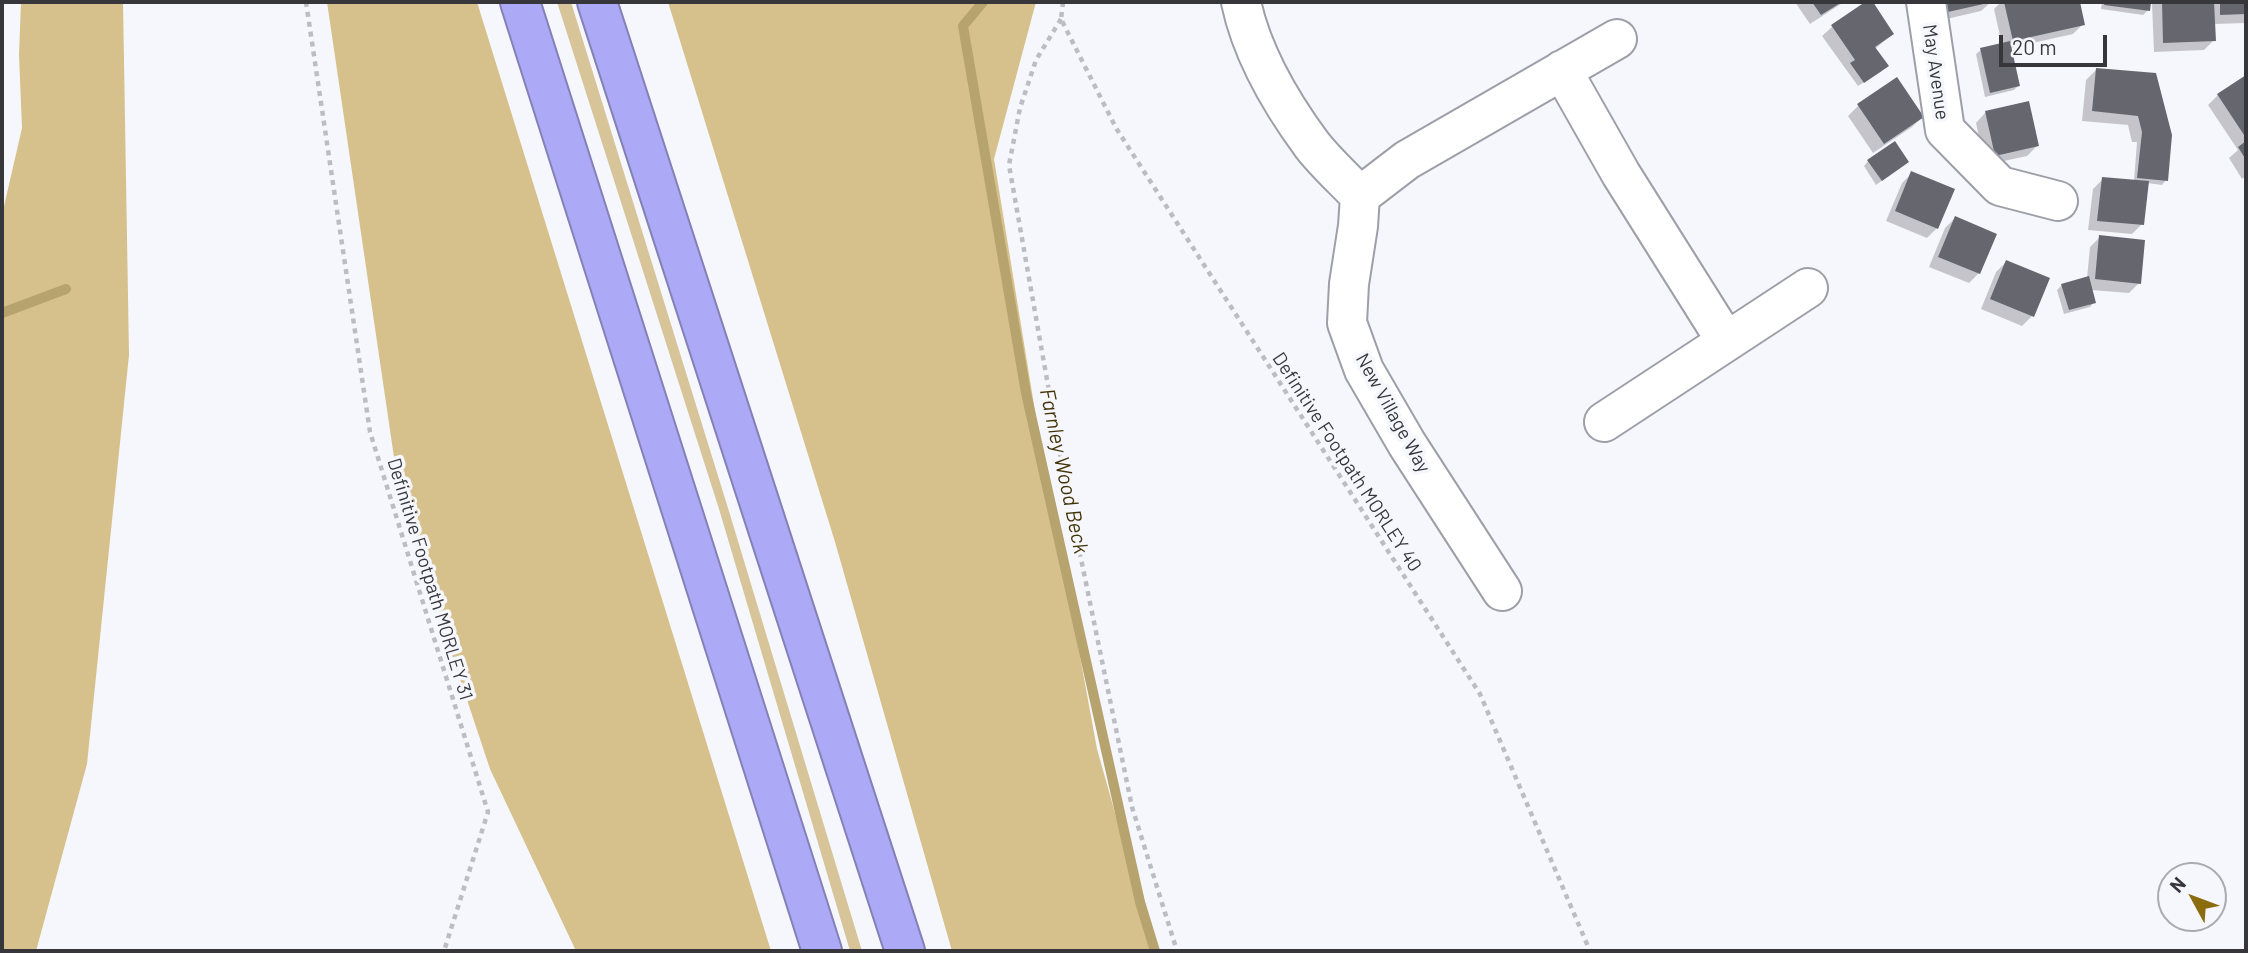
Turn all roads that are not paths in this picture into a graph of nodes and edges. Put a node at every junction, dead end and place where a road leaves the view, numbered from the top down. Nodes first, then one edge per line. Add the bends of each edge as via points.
1 (520, 2) edge
2 (597, 2) edge
3 (1241, 2) edge
4 (1926, 2) edge
5 (1617, 38) dead end
6 (1562, 70) junction
7 (1360, 196) junction
8 (2058, 201) dead end
9 (1808, 288) dead end
10 (1726, 341) junction
11 (1604, 422) dead end
12 (1502, 591) dead end
13 (822, 951) edge
14 (905, 951) edge

1 - 13 highway
2 - 14 highway
3 - 7 street via 1247,30 1279,96 1314,147
4 - 8 street, May Avenue via 1945,130 2000,186
5 - 6 street
6 - 7 street via 1407,160
6 - 10 street
7 - 12 street, New Village Way via 1347,323 1364,370 1406,444
9 - 10 street
10 - 11 street

